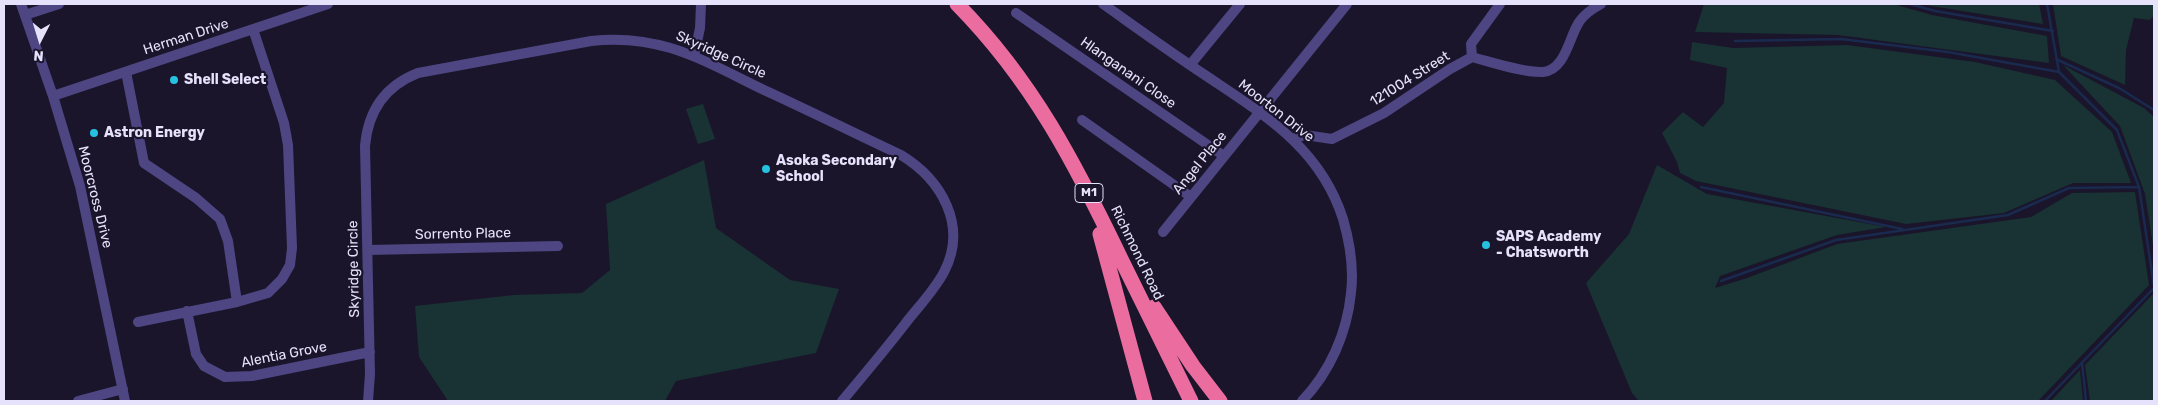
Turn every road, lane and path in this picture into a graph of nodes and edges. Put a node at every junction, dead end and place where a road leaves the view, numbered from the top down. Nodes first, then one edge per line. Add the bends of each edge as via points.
1 (21, 4) edge
2 (59, 4) edge
3 (328, 4) edge
4 (701, 4) edge
5 (957, 4) edge
6 (1102, 4) edge
7 (1240, 4) edge
8 (1347, 4) edge
9 (1500, 4) edge
10 (1601, 4) edge
11 (1016, 13) dead end
12 (25, 15) junction
13 (253, 29) junction
14 (694, 56) junction
15 (1472, 57) junction
16 (1190, 65) junction
17 (126, 72) junction
18 (53, 96) junction
19 (1259, 112) junction
20 (1082, 120) dead end
21 (1059, 136) junction
22 (1292, 139) junction
23 (1224, 156) junction
24 (1191, 197) junction
25 (1107, 229) junction
26 (1163, 232) dead end
27 (558, 246) dead end
28 (368, 250) junction
29 (237, 302) junction
30 (187, 311) junction
31 (138, 322) dead end
32 (370, 352) junction
33 (122, 389) junction
34 (78, 401) edge
35 (125, 401) edge
36 (368, 401) edge
37 (842, 401) edge
38 (1144, 401) edge
39 (1191, 401) edge
40 (1220, 401) edge
41 (1302, 401) edge

1 - 12 street, Moorcross Drive
2 - 12 street
3 - 13 street, Herman Drive
4 - 14 street
5 - 21 highway, Richmond Road / M1 via 1010,64
6 - 16 street, Moorton Drive
7 - 16 street
8 - 19 street, Angel Place
9 - 15 street via 1472,44
10 - 15 street, 121004 Street via 1579,22 1563,57 1547,71
11 - 23 street, Hlanganani Close
12 - 18 street, Moorcross Drive
13 - 17 street, Herman Drive
13 - 29 street via 286,130 292,248 290,264 275,287 257,297
14 - 28 street, Skyridge Circle via 647,41 606,40 418,72 399,82 372,112 366,132
14 - 37 street, Skyridge Circle via 901,156 929,176 944,198 951,219 952,236 950,257 944,271
15 - 22 street, 121004 Street via 1384,113 1332,139 1305,135
16 - 19 street, Moorton Drive
17 - 18 street, Herman Drive
17 - 29 street via 144,163 220,219 228,241
18 - 33 street, Moorcross Drive via 82,195
19 - 22 street, Moorton Drive
19 - 23 street, Angel Place
20 - 24 street
21 - 25 highway, Richmond Road / M1
21 - 38 highway via 1107,253
22 - 41 street, Moorton Drive via 1311,158 1334,194 1350,243 1353,275 1350,310 1340,340 1329,364
23 - 24 street, Angel Place
24 - 26 street, Angel Place
25 - 39 highway, Richmond Road / M1
25 - 40 highway via 1163,321
27 - 28 street, Sorrento Place
28 - 32 street, Skyridge Circle
29 - 30 street
30 - 31 street
30 - 32 street, Alentia Grove via 196,354 204,366 225,377 239,378
32 - 36 street, Skyridge Circle
33 - 34 street
33 - 35 street, Moorcross Drive

